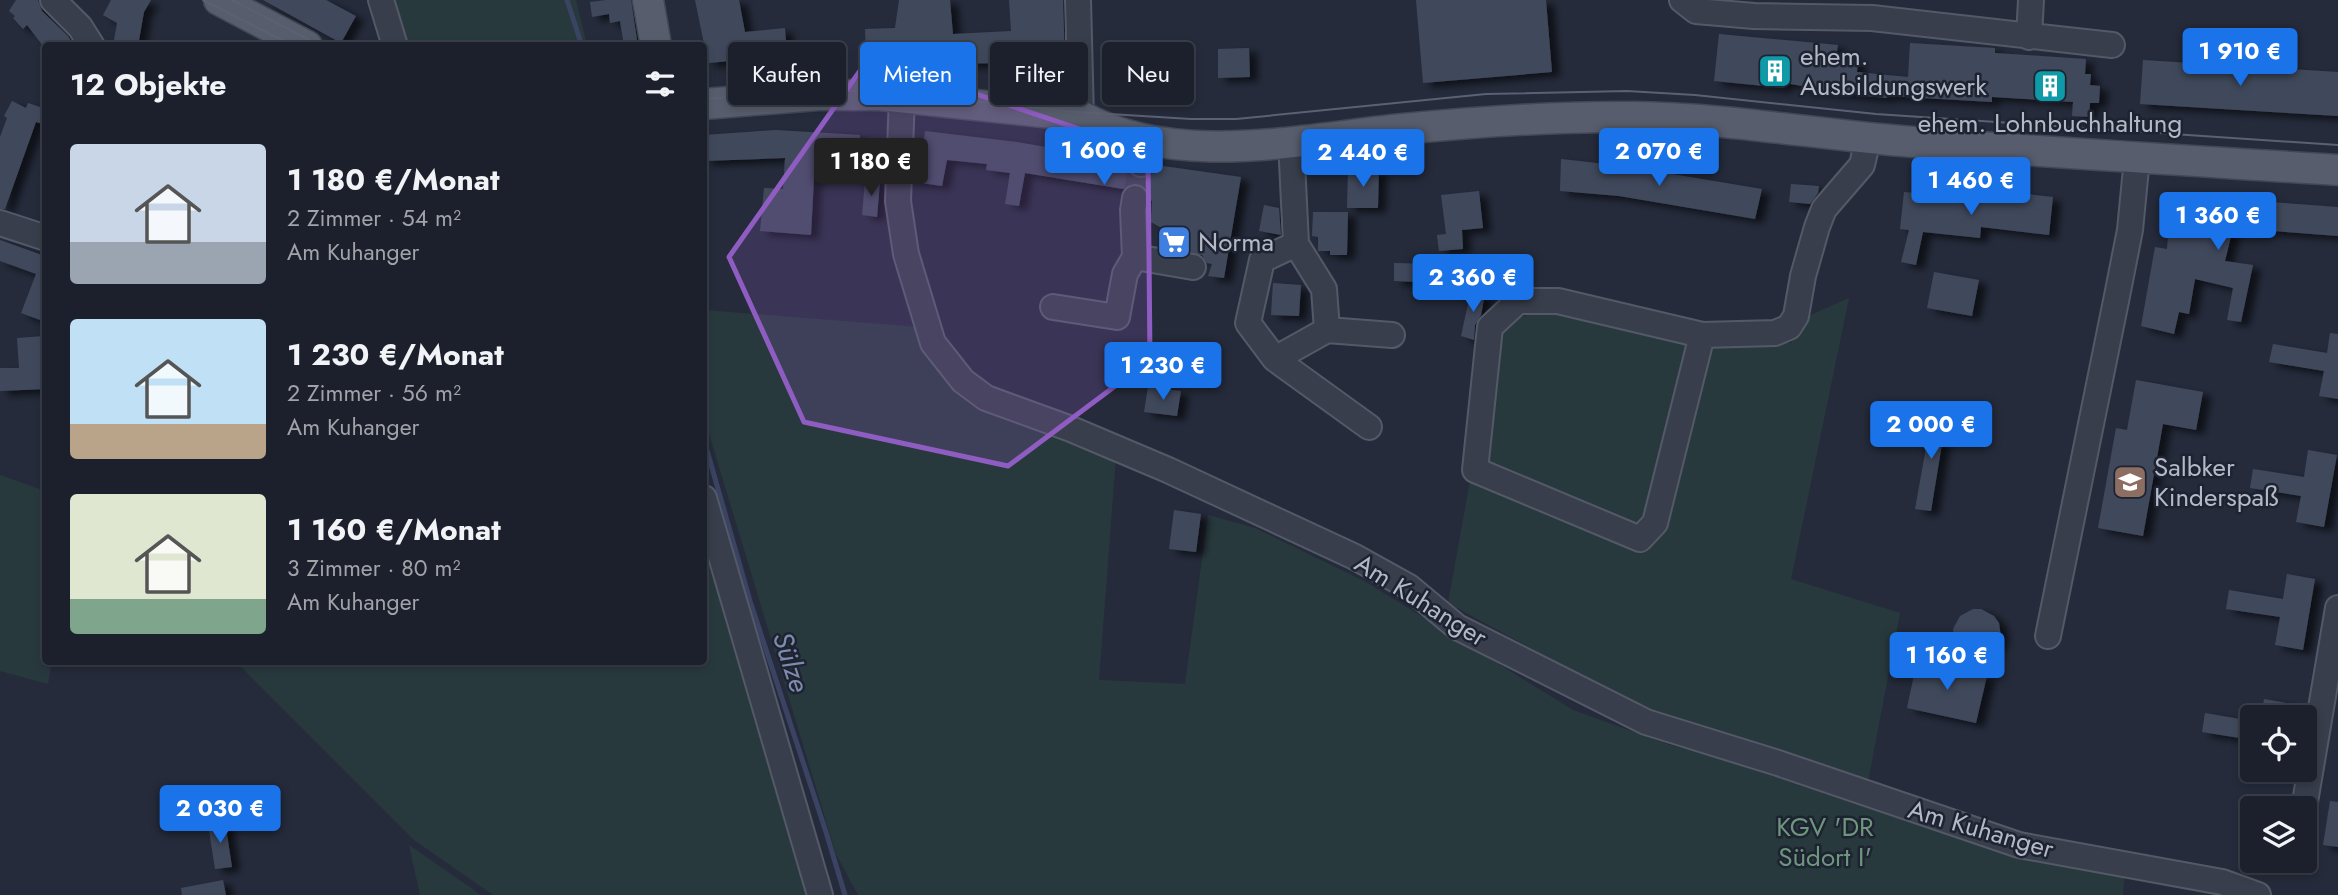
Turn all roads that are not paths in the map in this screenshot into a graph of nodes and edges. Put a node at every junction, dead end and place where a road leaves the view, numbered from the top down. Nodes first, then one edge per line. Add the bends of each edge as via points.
1 (52, 0) edge
2 (219, 0) edge
3 (381, 0) edge
4 (648, 0) edge
5 (1079, 0) edge
6 (1682, 0) edge
7 (2031, 0) edge
8 (2029, 37) junction
9 (89, 42) edge
10 (299, 42) edge
11 (394, 42) edge
12 (655, 42) edge
13 (2112, 45) dead end
14 (860, 96) edge
15 (707, 104) edge
16 (976, 104) edge
17 (902, 105) edge
18 (1081, 116) junction
19 (1868, 139) junction
20 (1291, 141) junction
21 (2137, 158) junction
22 (2338, 170) edge
23 (1135, 198) tunnel mouth
24 (0, 223) edge
25 (42, 237) edge
26 (1296, 244) junction
27 (1135, 257) junction
28 (1193, 267) dead end
29 (1053, 307) dead end
30 (1327, 330) junction
31 (1392, 335) dead end
32 (1702, 335) junction
33 (1275, 359) junction
34 (1369, 427) dead end
35 (707, 508) edge
36 (2338, 608) edge
37 (2048, 636) dead end
38 (2306, 796) edge
39 (820, 895) edge
40 (2258, 895) edge

1 - 9 street
2 - 10 main road
3 - 11 street
4 - 12 main road
5 - 18 street
6 - 8 street via 1696,11 1872,18
7 - 8 street
8 - 13 street
14 - 15 main road
16 - 18 main road
17 - 40 street, Am Kuhanger via 898,201 906,254 933,343 963,381 986,398 1168,470 1356,557 1409,587 1457,628 1646,722 2020,845 2222,882
18 - 20 main road via 1143,152
19 - 20 main road via 1635,117 1482,122
19 - 21 main road
19 - 32 street via 1862,165 1816,227 1796,316 1789,327 1775,333
20 - 26 street
21 - 22 main road
21 - 37 street via 2118,296
23 - 27 street
24 - 25 street
26 - 30 street via 1324,289
26 - 33 street via 1262,260 1248,323
27 - 28 street
27 - 29 street via 1125,274 1117,317
30 - 31 street
30 - 33 street
32 - 32 street via 1558,302 1518,301 1490,327 1475,470 1640,539 1655,523
33 - 34 street
35 - 39 street
36 - 38 street

